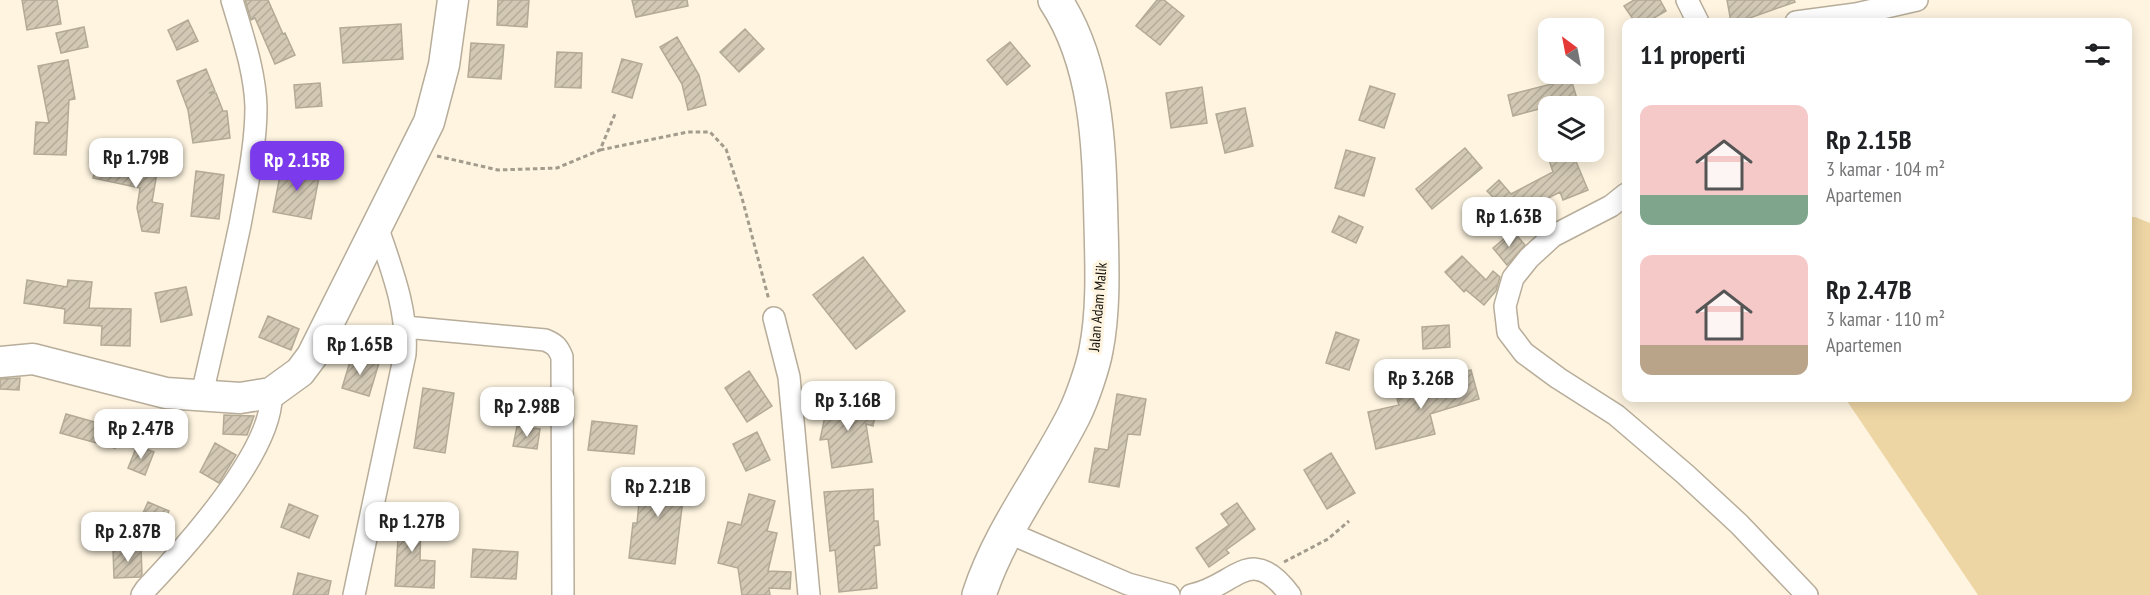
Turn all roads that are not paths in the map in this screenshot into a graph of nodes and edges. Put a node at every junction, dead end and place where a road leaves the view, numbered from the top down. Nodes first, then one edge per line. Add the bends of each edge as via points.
1 (232, 0) edge
2 (453, 0) edge
3 (1055, 0) edge
4 (1688, 0) edge
5 (1917, 0) edge
6 (1696, 18) edge
7 (1826, 18) edge
8 (1622, 197) edge
9 (377, 226) junction
10 (774, 318) road end
11 (405, 327) junction
12 (0, 362) edge
13 (271, 393) junction
14 (202, 394) junction
15 (1007, 532) junction
16 (142, 595) edge
17 (354, 595) edge
18 (563, 595) edge
19 (809, 595) edge
20 (979, 595) edge
21 (1169, 595) edge
22 (1191, 595) edge
23 (1290, 595) edge
24 (1807, 595) edge

1 - 14 street via 254,87 253,146 231,271
2 - 9 main road via 434,106
3 - 15 highway, Jalan Adam Malik via 1077,44 1090,87 1099,161 1103,274 1096,351 1075,413
4 - 6 street
5 - 7 street
8 - 24 street via 1553,237 1528,258 1513,278 1505,306 1508,332 1524,353 1616,415 1685,474 1740,524
9 - 11 street via 402,302
9 - 13 main road via 312,356 300,372
10 - 19 street via 789,377
11 - 17 street via 405,354
11 - 18 street via 545,340 558,348 562,357
12 - 14 main road via 33,358 166,393
13 - 14 main road via 240,398
13 - 16 street via 267,423 235,480 193,538
15 - 20 highway, Jalan Adam Malik
15 - 21 street via 1128,584
22 - 23 street via 1255,569 1269,572

